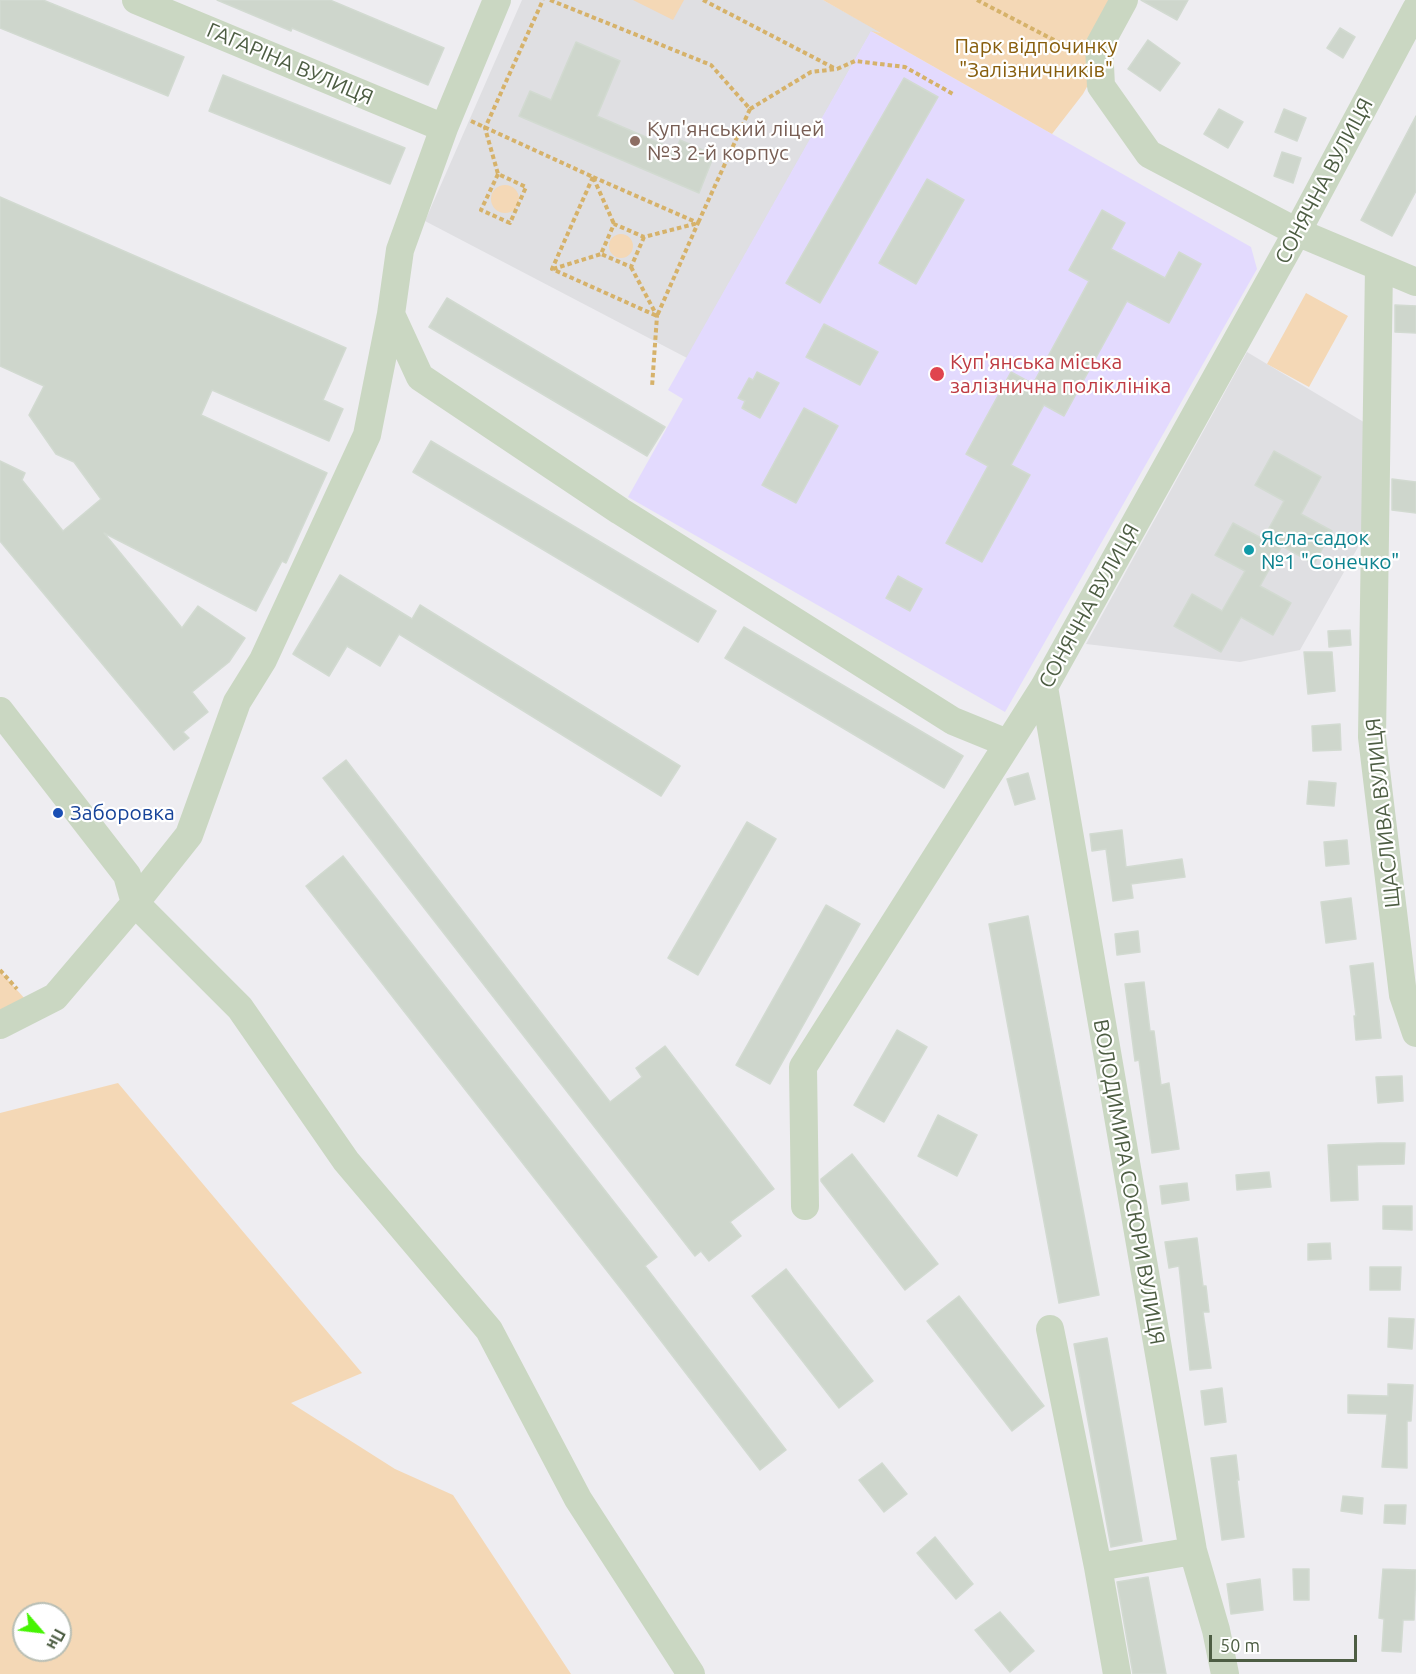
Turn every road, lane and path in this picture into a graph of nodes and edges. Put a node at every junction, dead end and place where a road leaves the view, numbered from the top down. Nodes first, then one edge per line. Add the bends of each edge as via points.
1 (136, 0) edge
2 (497, 0) edge
3 (543, 0) edge
4 (550, 0) edge
5 (703, 0) edge
6 (977, 0) edge
7 (1124, 0) edge
8 (1416, 9) edge
9 (1100, 64) junction
10 (837, 69) junction
11 (953, 94) dead end
12 (750, 109) junction
13 (448, 120) junction
14 (485, 128) junction
15 (498, 174) junction
16 (593, 177) junction
17 (698, 223) junction
18 (614, 224) junction
19 (1297, 232) junction
20 (644, 237) junction
21 (601, 254) junction
22 (631, 267) junction
23 (1379, 267) junction
24 (552, 269) junction
25 (1416, 282) edge
26 (391, 314) junction
27 (657, 316) junction
28 (652, 387) dead end
29 (1044, 687) junction
30 (0, 711) edge
31 (1007, 743) junction
32 (135, 903) junction
33 (0, 1025) edge
34 (1416, 1033) edge
35 (805, 1206) dead end
36 (1050, 1329) dead end
37 (1193, 1551) junction
38 (1098, 1567) junction
39 (692, 1674) edge
40 (1117, 1674) edge
41 (1225, 1674) edge

1 - 13 street, ГАГАРІНА ВУЛИЦЯ
2 - 13 street
3 - 14 path
4 - 12 path via 711,65
5 - 10 path
6 - 9 path
7 - 9 street via 1099,46
8 - 19 street, СОНЯЧНА ВУЛИЦЯ
9 - 19 street via 1101,86 1149,154
10 - 11 path via 855,61 905,67
10 - 12 path via 811,72
12 - 17 path
13 - 14 path
13 - 26 street via 400,250
14 - 15 path
14 - 16 path
15 - 15 path via 526,187 510,223 481,210
16 - 17 path
16 - 18 path
16 - 24 path
17 - 20 path
17 - 27 path
18 - 20 path
18 - 21 path
19 - 23 street
19 - 29 street, СОНЯЧНА ВУЛИЦЯ
20 - 22 path
21 - 22 path
21 - 24 path
22 - 27 path
23 - 25 street
23 - 34 street, ЩАСЛИВА ВУЛИЦЯ via 1372,737 1403,995
24 - 27 path
26 - 31 street via 420,377 620,511 953,721
26 - 32 street via 367,435 263,660 237,702 189,835
27 - 28 path
29 - 31 street, СОНЯЧНА ВУЛИЦЯ
29 - 37 street, ВОЛОДИМИРА СОСЮРИ ВУЛИЦЯ
30 - 32 street via 127,875
31 - 35 street, СОНЯЧНА ВУЛИЦЯ via 803,1067
32 - 33 street via 55,997
32 - 39 street via 240,1008 346,1161 489,1330 578,1499
36 - 38 street
37 - 38 street
37 - 41 street, ВОЛОДИМИРА СОСЮРИ ВУЛИЦЯ
38 - 40 street

